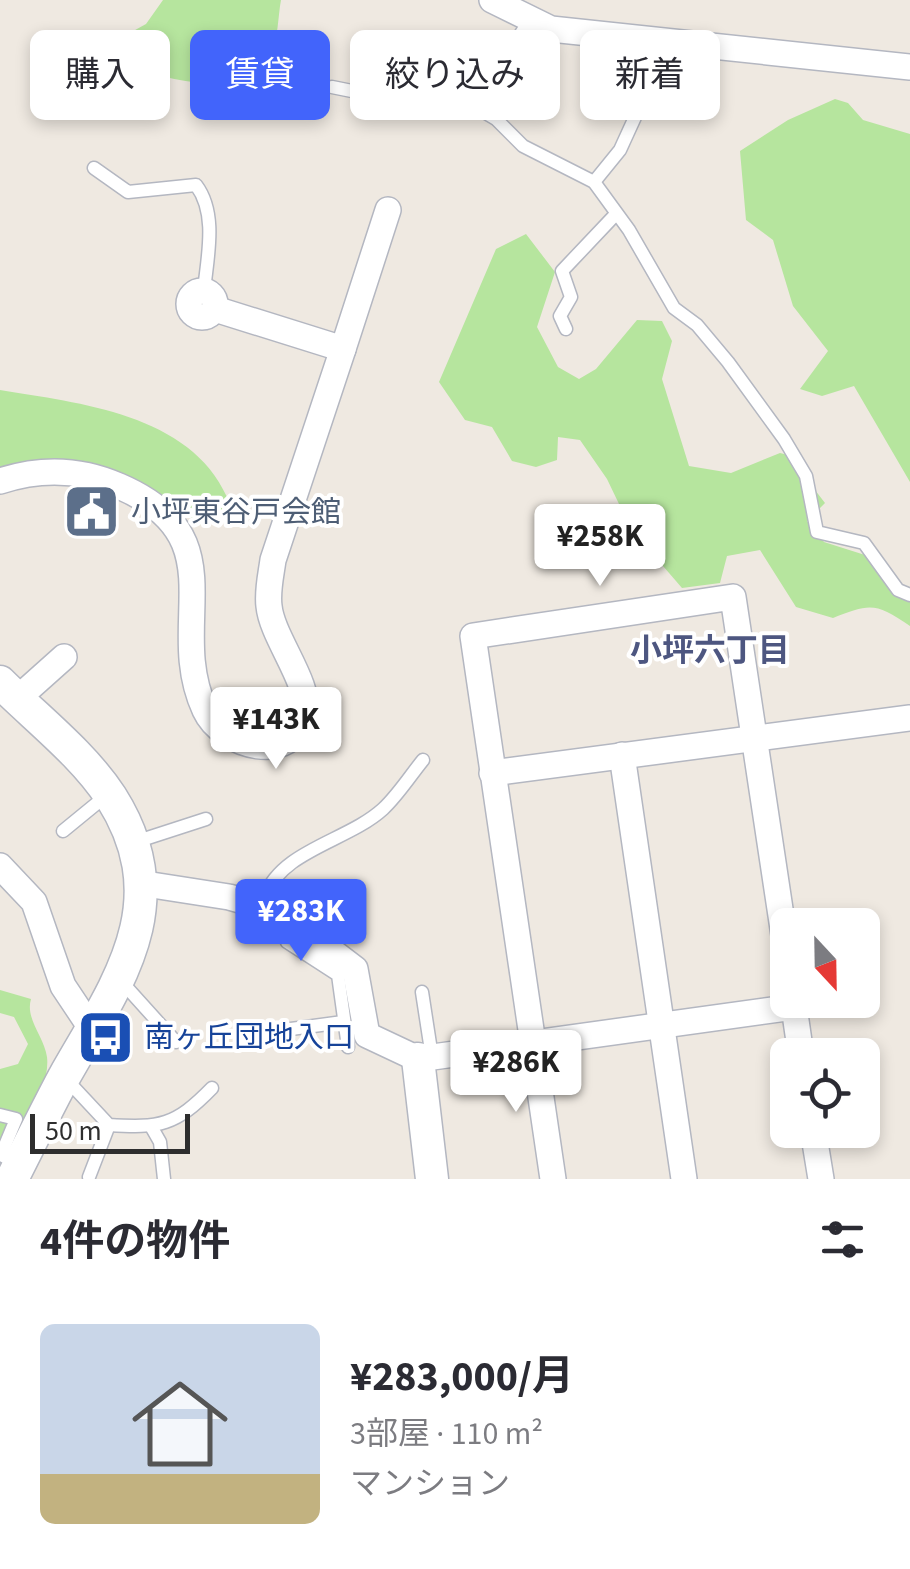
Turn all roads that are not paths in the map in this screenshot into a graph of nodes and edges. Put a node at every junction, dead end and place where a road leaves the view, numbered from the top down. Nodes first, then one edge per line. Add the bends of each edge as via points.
1 (492, 0) edge
2 (529, 21) junction
3 (523, 30) edge
4 (910, 67) edge
5 (332, 87) dead end
6 (350, 91) edge
7 (498, 120) edge
8 (634, 120) edge
9 (94, 168) dead end
10 (594, 182) junction
11 (388, 210) dead end
12 (616, 215) junction
13 (209, 300) joint
14 (566, 329) dead end
15 (344, 350) junction
16 (0, 481) edge
17 (910, 595) edge
18 (64, 657) dead end
19 (8, 690) edge
20 (910, 718) edge
21 (756, 736) junction
22 (622, 755) junction
23 (422, 760) dead end
24 (492, 773) junction
25 (108, 793) junction
26 (206, 819) dead end
27 (63, 831) dead end
28 (131, 843) junction
29 (0, 866) edge
30 (139, 883) junction
31 (268, 908) junction
32 (780, 908) edge
33 (122, 981) junction
34 (422, 992) dead end
35 (770, 1007) edge
36 (342, 1022) junction
37 (662, 1025) junction
38 (93, 1031) junction
39 (276, 1031) dead end
40 (176, 1042) dead end
41 (534, 1044) junction
42 (348, 1047) dead end
43 (425, 1060) junction
44 (64, 1077) junction
45 (212, 1088) dead end
46 (0, 1114) edge
47 (109, 1125) junction
48 (152, 1128) junction
49 (816, 1148) edge
50 (16, 1172) edge
51 (89, 1176) dead end
52 (164, 1179) edge
53 (432, 1179) edge
54 (552, 1179) edge
55 (684, 1179) edge
56 (820, 1179) edge

1 - 2 street
2 - 3 lane
2 - 4 street via 552,29
5 - 6 lane
7 - 10 lane via 523,146
8 - 10 lane
9 - 13 lane via 128,192 201,190 208,213
10 - 12 lane
11 - 15 street
12 - 14 lane via 562,271 571,297 560,316
12 - 17 lane via 674,308 718,350 784,439 806,476 818,532 864,542 898,590
13 - 15 street
15 - 16 street via 268,590 305,703 297,729 282,741 242,745 209,719 194,681 189,550 170,518 125,488 83,474 32,473
18 - 19 street
19 - 25 street
20 - 21 street
21 - 22 street
21 - 24 street via 732,597 473,636
21 - 32 street
22 - 24 street
22 - 37 street
23 - 31 lane via 382,810 270,882
24 - 41 street
25 - 27 lane
25 - 28 street
26 - 28 lane
28 - 30 street
29 - 38 street via 34,902 63,986
30 - 31 street
30 - 33 street via 134,948
31 - 36 lane via 287,942 338,975
31 - 43 street via 347,958 367,1035
33 - 38 street
33 - 40 lane
34 - 43 lane
35 - 37 street
36 - 39 lane
36 - 42 lane
37 - 41 street
37 - 55 street
38 - 44 street
41 - 43 street
41 - 54 street
43 - 53 street
44 - 47 lane
44 - 50 street
45 - 48 lane via 174,1121
46 - 50 lane via 16,1119 2,1156
47 - 48 lane
47 - 51 lane
48 - 52 lane
49 - 56 street

